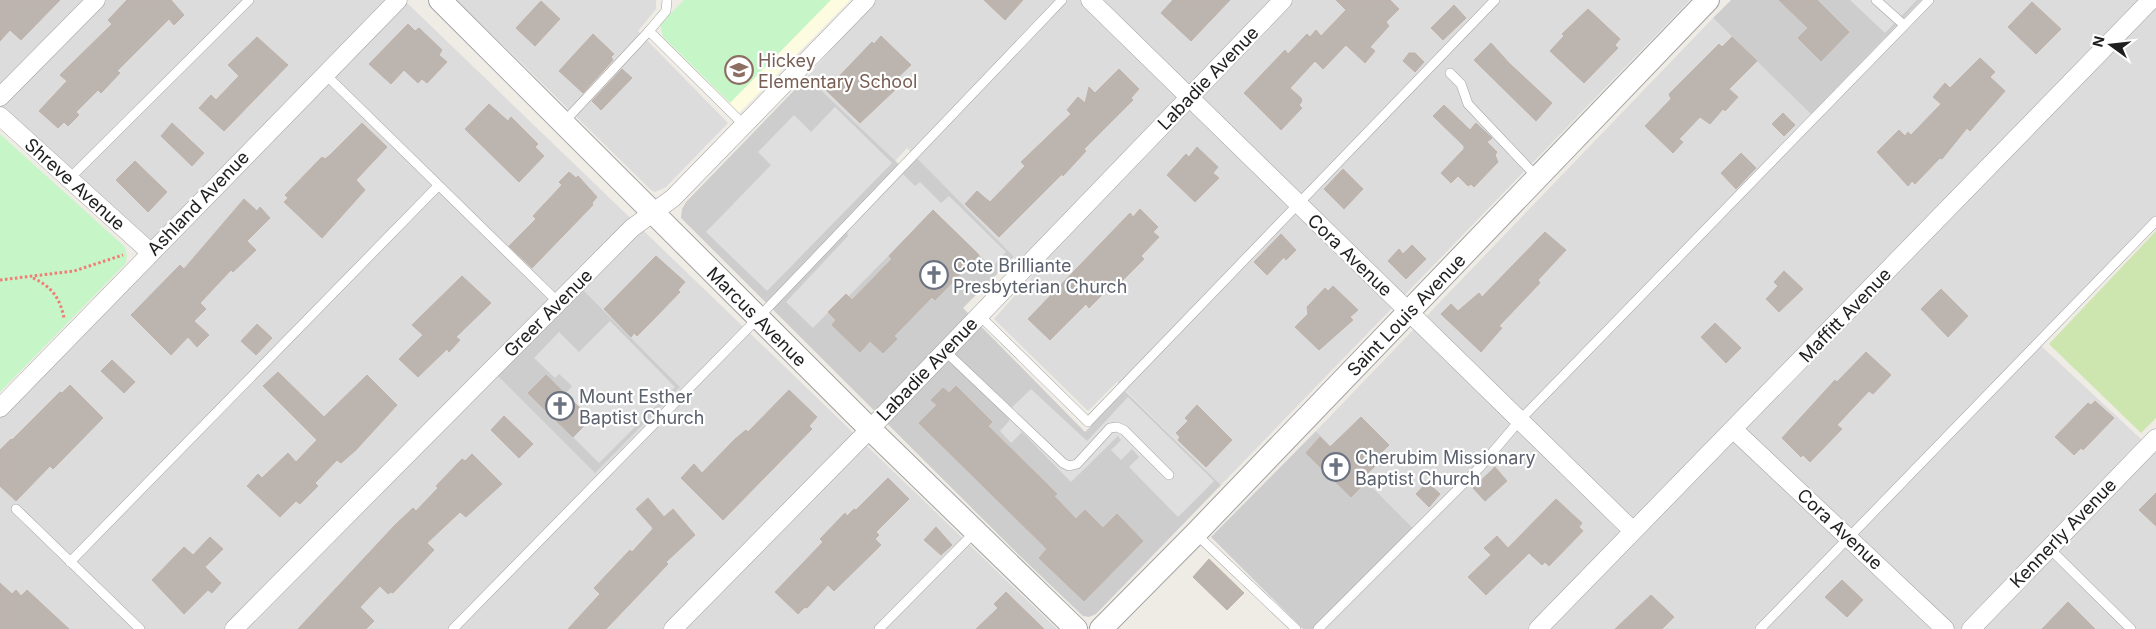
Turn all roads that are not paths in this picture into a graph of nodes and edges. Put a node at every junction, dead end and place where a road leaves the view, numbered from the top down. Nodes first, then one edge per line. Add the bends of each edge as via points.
1 (96, 0) edge
2 (249, 0) edge
3 (398, 0) edge
4 (440, 0) edge
5 (667, 0) edge
6 (866, 0) edge
7 (1062, 0) edge
8 (1090, 0) edge
9 (1283, 0) edge
10 (1495, 0) edge
11 (1708, 0) edge
12 (1929, 0) edge
13 (2151, 0) edge
14 (1881, 1) edge
15 (1904, 25) junction
16 (649, 31) junction
17 (1450, 73) dead end
18 (325, 74) junction
19 (0, 97) edge
20 (1189, 98) junction
21 (0, 116) edge
22 (563, 123) junction
23 (744, 125) junction
24 (1537, 177) junction
25 (69, 179) junction
26 (438, 186) junction
27 (1298, 204) junction
28 (652, 213) junction
29 (2156, 221) edge
30 (150, 252) junction
31 (558, 302) junction
32 (1408, 311) junction
33 (979, 315) junction
34 (758, 318) junction
35 (945, 350) junction
36 (0, 408) edge
37 (1520, 420) junction
38 (870, 429) junction
39 (1734, 430) junction
40 (2156, 438) edge
41 (1169, 475) dead end
42 (16, 509) dead end
43 (1633, 530) junction
44 (976, 531) junction
45 (1196, 534) junction
46 (1849, 538) junction
47 (2049, 548) junction
48 (70, 562) junction
49 (140, 629) edge
50 (234, 629) edge
51 (453, 629) edge
52 (672, 629) edge
53 (880, 629) edge
54 (1076, 629) edge
55 (1101, 629) edge
56 (1296, 629) edge
57 (1318, 629) edge
58 (1538, 629) edge
59 (1760, 629) edge
60 (1945, 629) edge
61 (1971, 629) edge
62 (2132, 629) edge

1 - 19 street
2 - 25 lane
3 - 18 street, Ashland Avenue
4 - 22 street, Marcus Avenue
5 - 16 lane via 666,11
6 - 23 street, Greer Avenue
7 - 34 lane
8 - 20 street, Cora Avenue
9 - 20 street, Labadie Avenue
10 - 27 lane
11 - 24 street, Saint Louis Avenue
12 - 15 lane
13 - 39 street, Maffitt Avenue
14 - 15 lane
15 - 37 lane
16 - 22 lane
16 - 23 lane
17 - 24 lane via 1461,84 1468,104
18 - 26 lane
18 - 30 street, Ashland Avenue
20 - 27 street, Cora Avenue
20 - 33 street, Labadie Avenue
21 - 25 street, Shreve Avenue
22 - 28 street, Marcus Avenue
23 - 28 street, Greer Avenue via 673,198
24 - 32 street, Saint Louis Avenue
25 - 30 street, Shreve Avenue
26 - 31 lane
26 - 48 lane
27 - 32 street, Cora Avenue
27 - 33 lane via 1088,422
28 - 31 street, Greer Avenue via 632,228
28 - 34 street, Marcus Avenue
29 - 46 lane
30 - 36 street, Ashland Avenue
31 - 50 street, Greer Avenue
32 - 37 street, Cora Avenue
32 - 45 street, Saint Louis Avenue
33 - 35 street, Labadie Avenue
34 - 38 street, Marcus Avenue
34 - 51 lane
35 - 38 street, Labadie Avenue
35 - 41 lane via 1064,464 1076,464 1110,428 1116,426
37 - 43 street, Cora Avenue
37 - 57 lane via 1480,467
38 - 44 street, Marcus Avenue
38 - 52 street, Labadie Avenue
39 - 43 street, Maffitt Avenue
39 - 46 street, Cora Avenue
40 - 47 street, Kennerly Avenue
42 - 48 lane
43 - 58 street, Maffitt Avenue
44 - 53 lane
44 - 54 street, Marcus Avenue
45 - 55 street, Saint Louis Avenue
45 - 56 lane
46 - 59 lane
46 - 60 street, Cora Avenue
47 - 61 street, Kennerly Avenue
47 - 62 lane
48 - 49 lane

